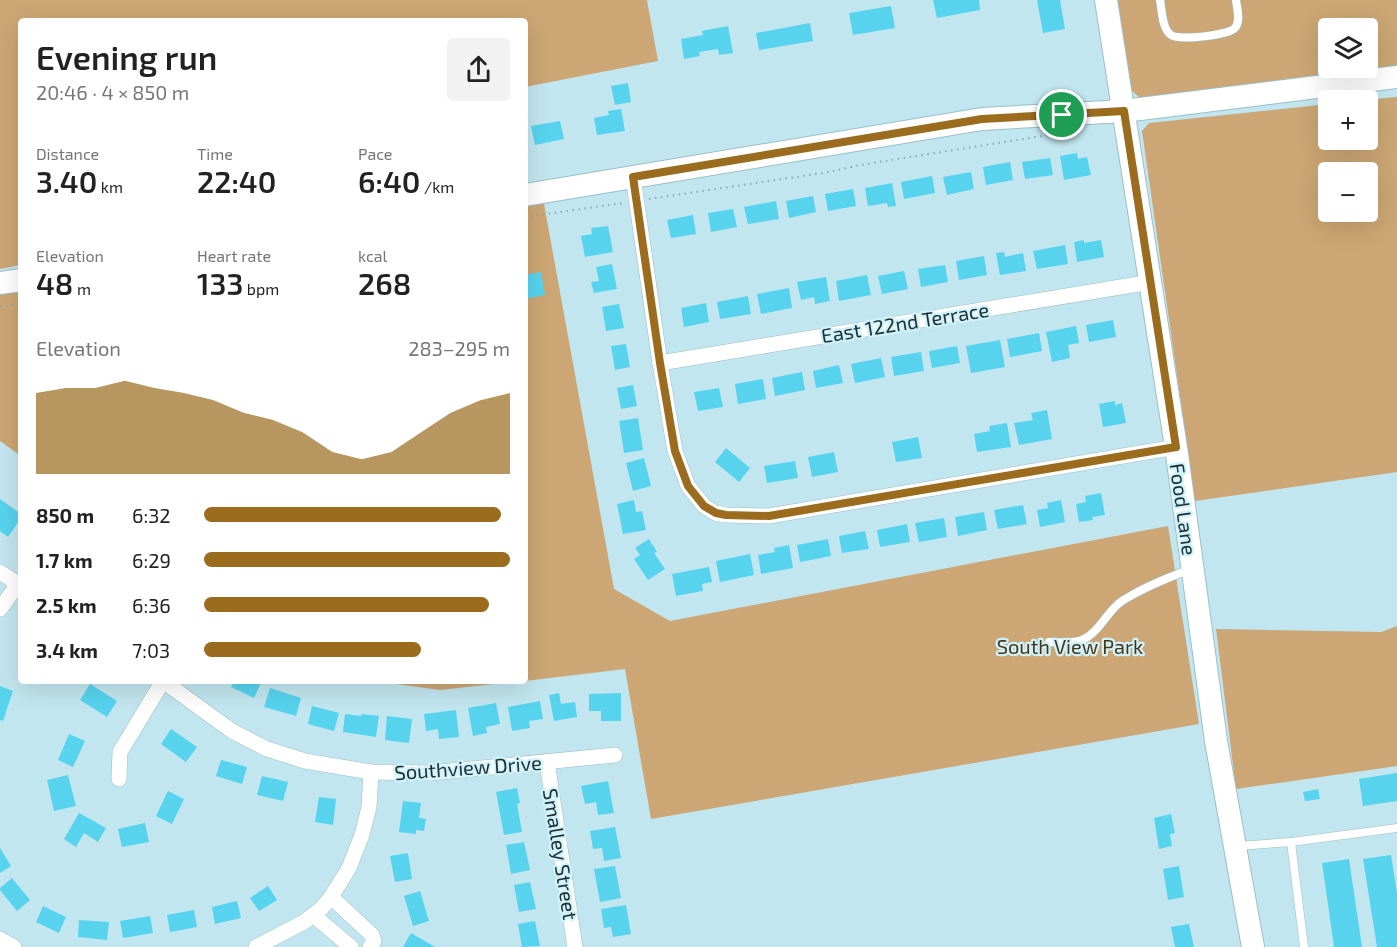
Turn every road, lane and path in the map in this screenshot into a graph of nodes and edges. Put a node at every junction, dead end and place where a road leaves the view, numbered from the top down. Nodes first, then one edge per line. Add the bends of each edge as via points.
1 (1106, 0) edge
2 (1160, 0) edge
3 (1236, 0) edge
4 (1397, 77) edge
5 (1124, 111) junction
6 (1065, 133) dead end
7 (633, 177) junction
8 (528, 194) edge
9 (636, 201) junction
10 (528, 217) edge
11 (18, 281) edge
12 (1150, 282) junction
13 (0, 284) edge
14 (18, 304) edge
15 (0, 306) edge
16 (660, 363) junction
17 (1176, 447) junction
18 (1192, 569) junction
19 (0, 572) edge
20 (18, 584) edge
21 (18, 587) edge
22 (0, 609) edge
23 (1049, 642) dead end
24 (161, 684) edge
25 (167, 684) edge
26 (615, 755) dead end
27 (547, 762) junction
28 (371, 772) junction
29 (119, 779) dead end
30 (1397, 828) edge
31 (1291, 842) junction
32 (1234, 846) junction
33 (331, 897) junction
34 (313, 915) junction
35 (0, 940) edge
36 (14, 947) edge
37 (256, 947) edge
38 (351, 947) edge
39 (370, 947) edge
40 (575, 947) edge
41 (1253, 947) edge
42 (1304, 947) edge

1 - 5 street, Food Lane
2 - 3 lane via 1166,29 1179,38 1233,30 1238,19
4 - 5 street
5 - 7 street via 982,119
5 - 12 street, Food Lane
6 - 9 path
7 - 8 street
7 - 9 street
9 - 10 path
9 - 16 street
11 - 13 street
12 - 16 street, East 122nd Terrace
12 - 17 street, Food Lane
14 - 15 path
16 - 17 street via 675,451 688,486 704,506 726,515 769,516
17 - 18 street, Food Lane
18 - 23 lane via 1119,602 1083,640
18 - 32 street, Food Lane
19 - 20 street
21 - 22 street
24 - 29 street, Southview Drive via 120,752
25 - 28 street, Southview Drive via 232,731 267,749 305,761
26 - 27 street, Southview Drive
27 - 28 street, Southview Drive via 430,773
27 - 40 street, Smalley Street
28 - 33 street via 362,835 349,868
30 - 31 lane
31 - 32 lane
31 - 42 lane
32 - 41 street, Food Lane
33 - 34 street
33 - 39 street via 372,935
34 - 37 street
34 - 38 street
35 - 36 street

